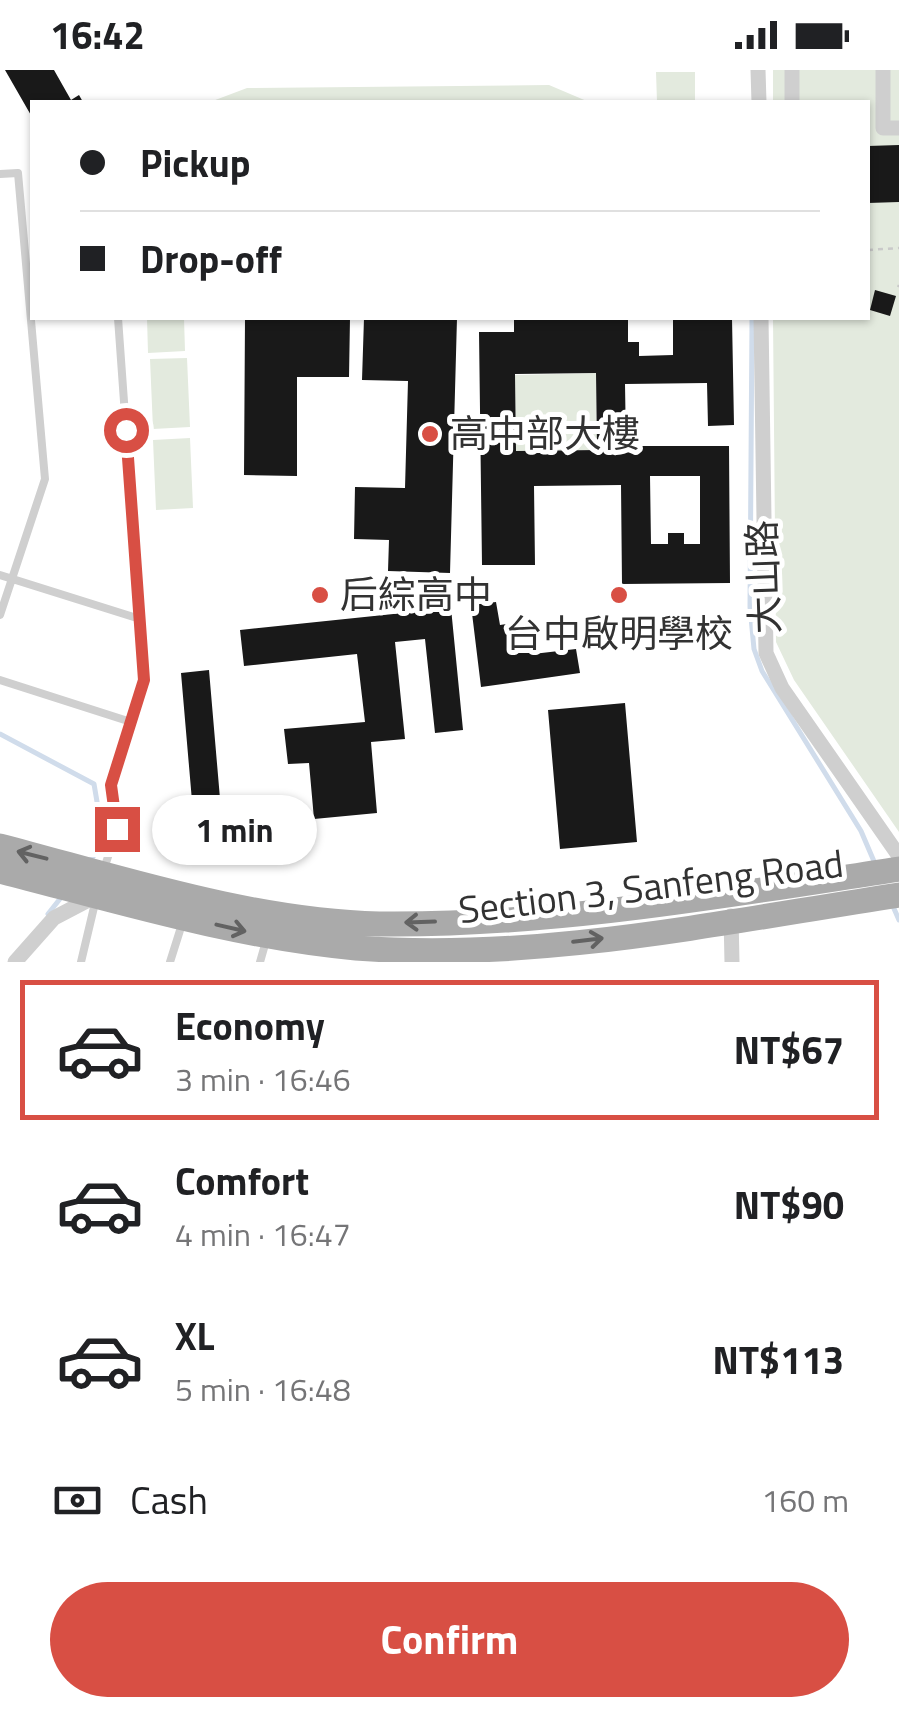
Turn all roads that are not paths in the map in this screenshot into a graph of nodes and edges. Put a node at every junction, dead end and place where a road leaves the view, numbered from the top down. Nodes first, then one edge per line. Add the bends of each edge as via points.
1 (758, 70) edge
2 (792, 70) edge
3 (884, 70) edge
4 (759, 100) edge
5 (792, 100) edge
6 (899, 128) edge
7 (0, 174) edge
8 (29, 252) edge
9 (34, 320) edge
10 (118, 320) edge
11 (760, 320) edge
12 (0, 575) edge
13 (12, 579) junction
14 (0, 615) edge
15 (140, 619) junction
16 (0, 680) edge
17 (131, 722) junction
18 (0, 846) edge
19 (899, 856) edge
20 (899, 869) edge
21 (0, 871) edge
22 (99, 884) junction
23 (899, 895) edge
24 (729, 908) junction
25 (184, 918) junction
26 (472, 920) junction
27 (268, 936) junction
28 (377, 945) edge
29 (493, 956) edge
30 (14, 962) edge
31 (82, 962) edge
32 (170, 962) edge
33 (260, 962) edge
34 (732, 962) edge

1 - 4 street
2 - 5 street
3 - 6 street via 883,128
7 - 8 lane via 18,174
9 - 13 lane via 46,479
10 - 15 lane
11 - 19 street, 大山路 via 766,653 782,688
12 - 13 lane
13 - 14 lane
13 - 15 lane
15 - 17 lane via 144,680
16 - 17 lane
17 - 22 lane via 111,785 113,852
22 -> 18 main road, Section 3, Sanfeng Road
20 - 24 main road, Section 3, Sanfeng Road
21 - 22 main road, Section 3, Sanfeng Road
22 - 25 main road, Section 3, Sanfeng Road
22 - 28 main road, Section 3, Sanfeng Road via 273,912
22 - 30 street via 54,918
22 - 31 lane
23 - 24 main road, Section 3, Sanfeng Road
24 - 26 main road, Section 3, Sanfeng Road
29 -> 24 main road, Section 3, Sanfeng Road
24 - 34 street
25 -> 27 main road, Section 3, Sanfeng Road
25 - 32 lane
26 -> 28 main road, Section 3, Sanfeng Road
26 - 29 lane
27 - 28 main road, Section 3, Sanfeng Road
27 - 33 lane
28 - 29 main road, Section 3, Sanfeng Road

